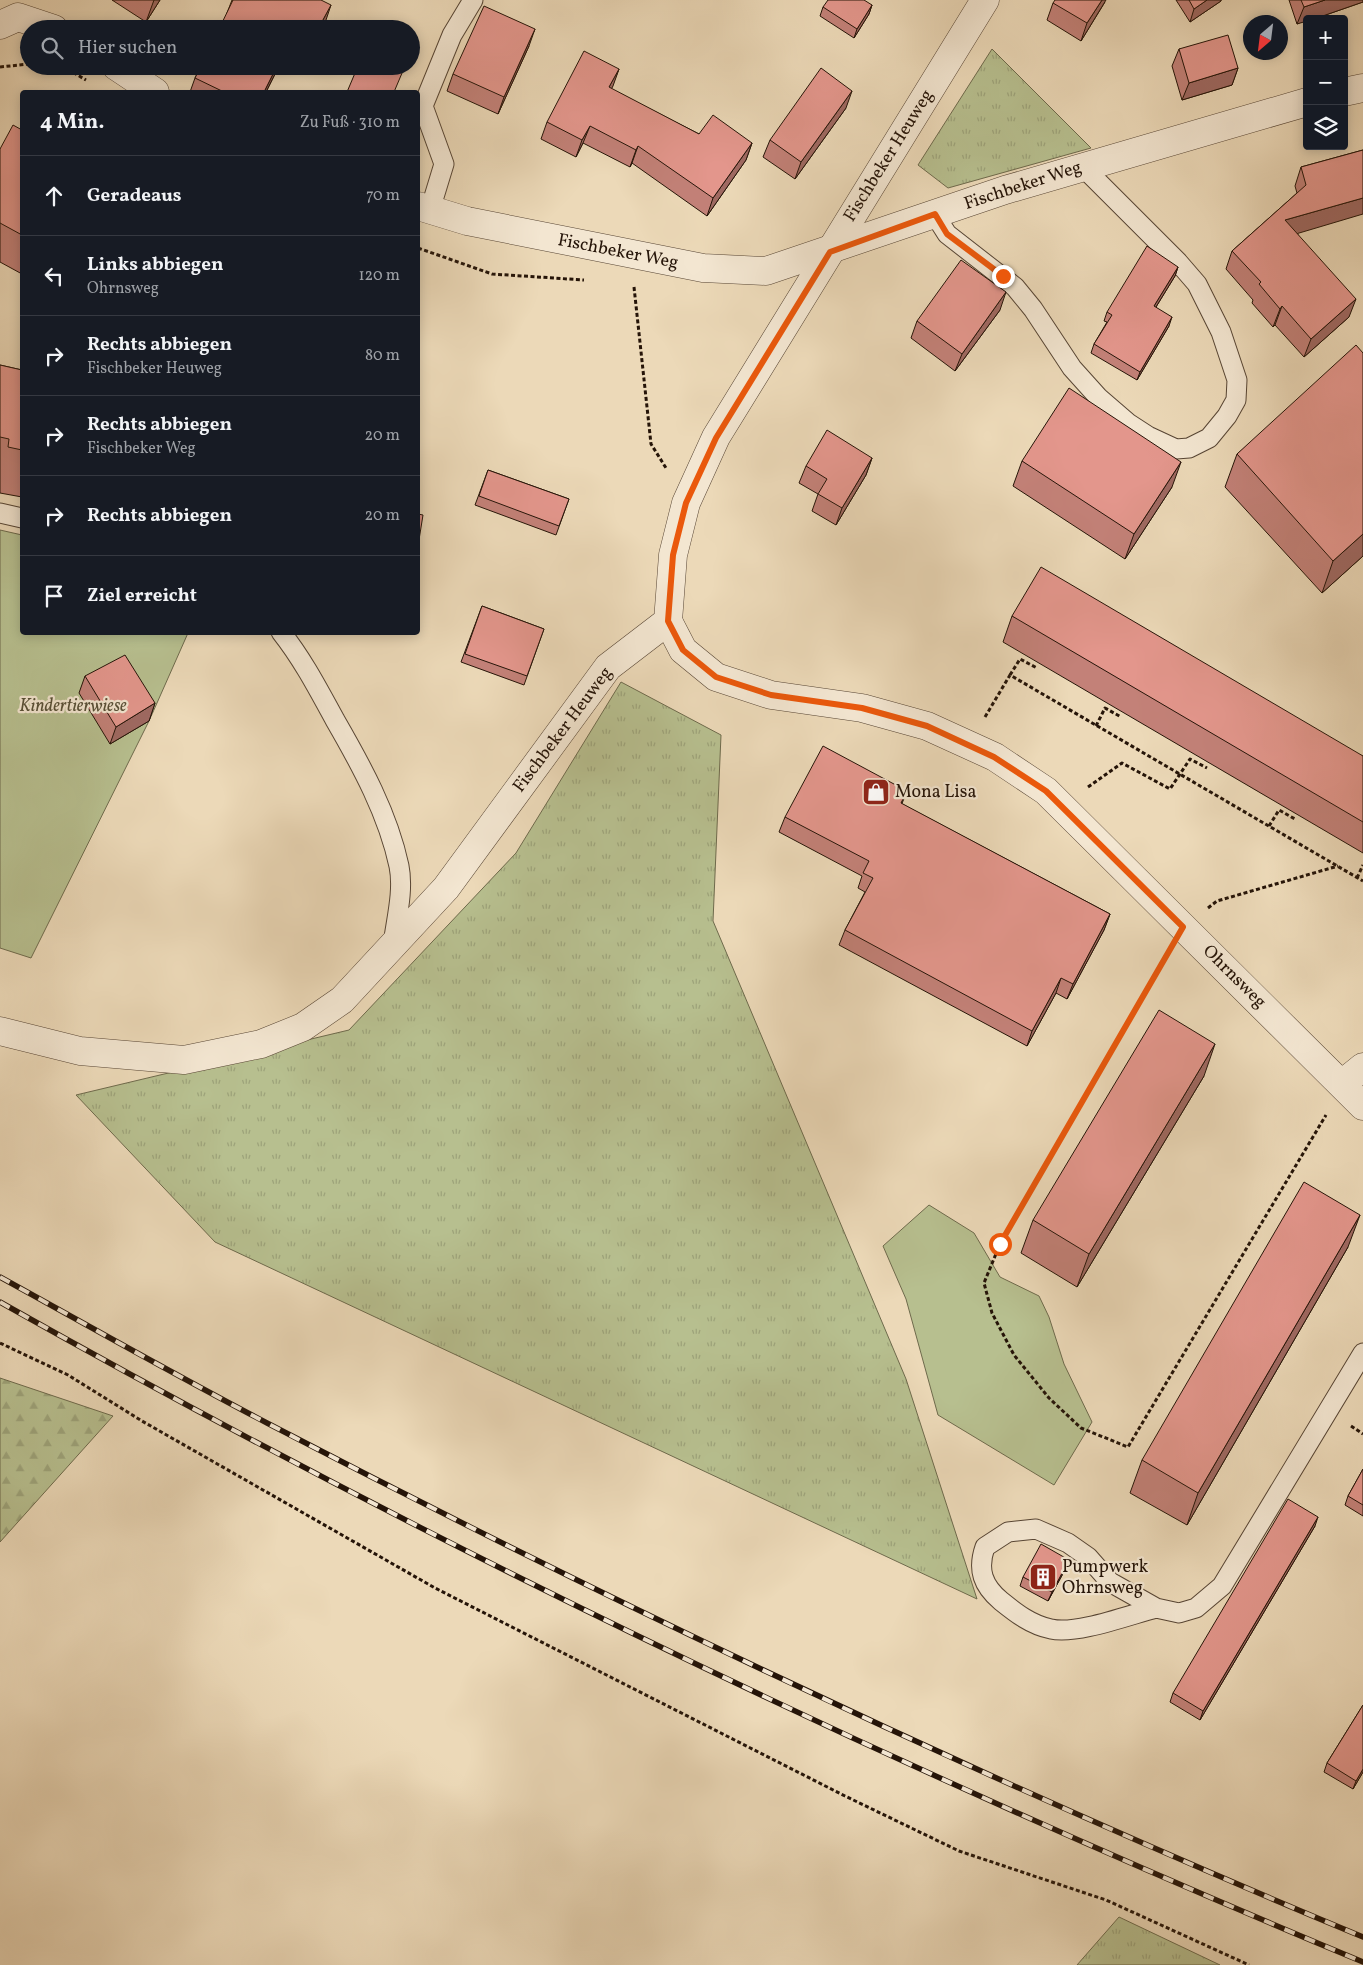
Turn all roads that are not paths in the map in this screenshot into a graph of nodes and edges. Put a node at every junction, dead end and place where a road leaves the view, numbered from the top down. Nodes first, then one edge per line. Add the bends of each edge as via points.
1 (473, 0) edge
2 (985, 0) edge
3 (27, 20) edge
4 (0, 25) edge
5 (130, 75) edge
6 (1363, 88) edge
7 (152, 90) edge
8 (1348, 91) edge
9 (1303, 103) edge
10 (1083, 167) junction
11 (424, 208) edge
12 (935, 214) junction
13 (830, 252) junction
14 (0, 513) edge
15 (20, 518) edge
16 (668, 621) junction
17 (283, 635) edge
18 (393, 945) junction
19 (0, 1032) edge
20 (1363, 1067) edge
21 (1342, 1084) junction
22 (1363, 1106) edge
23 (1363, 1354) edge
24 (1156, 1608) junction

1 - 11 lane via 452,34 423,106 444,164
2 - 13 street, Fischbeker Heuweg
3 - 4 street via 18,17
5 - 7 street
6 - 8 street
9 - 10 street, Fischbeker Weg
10 - 12 street, Fischbeker Weg
10 - 12 lane via 1197,284 1221,332 1237,380 1236,400 1209,438 1190,448 1176,449 1148,436 1099,398 1072,368 1015,287 947,234
11 - 13 street, Fischbeker Weg via 467,222 703,268 766,271
12 - 13 street, Fischbeker Weg
13 - 16 street, Fischbeker Heuweg via 716,438 686,503 673,555
14 - 15 lane
16 - 18 street, Fischbeker Heuweg via 608,667 446,888
16 - 21 street, Ohrnsweg via 683,650 716,677 771,695 862,708 927,726 994,757 1046,791
17 - 18 lane via 314,678 363,769 391,839 399,867 400,896
18 - 19 street, Fischbeker Heuweg via 342,1000 303,1027 261,1044 184,1060 80,1051
20 - 21 street
21 - 22 street, Ohrnsweg
23 - 24 lane via 1222,1586 1196,1608 1179,1613
24 - 24 lane via 1110,1582 1088,1557 1068,1543 1036,1529 1008,1532 985,1547 980,1562 989,1590 1021,1618 1051,1630 1076,1629

